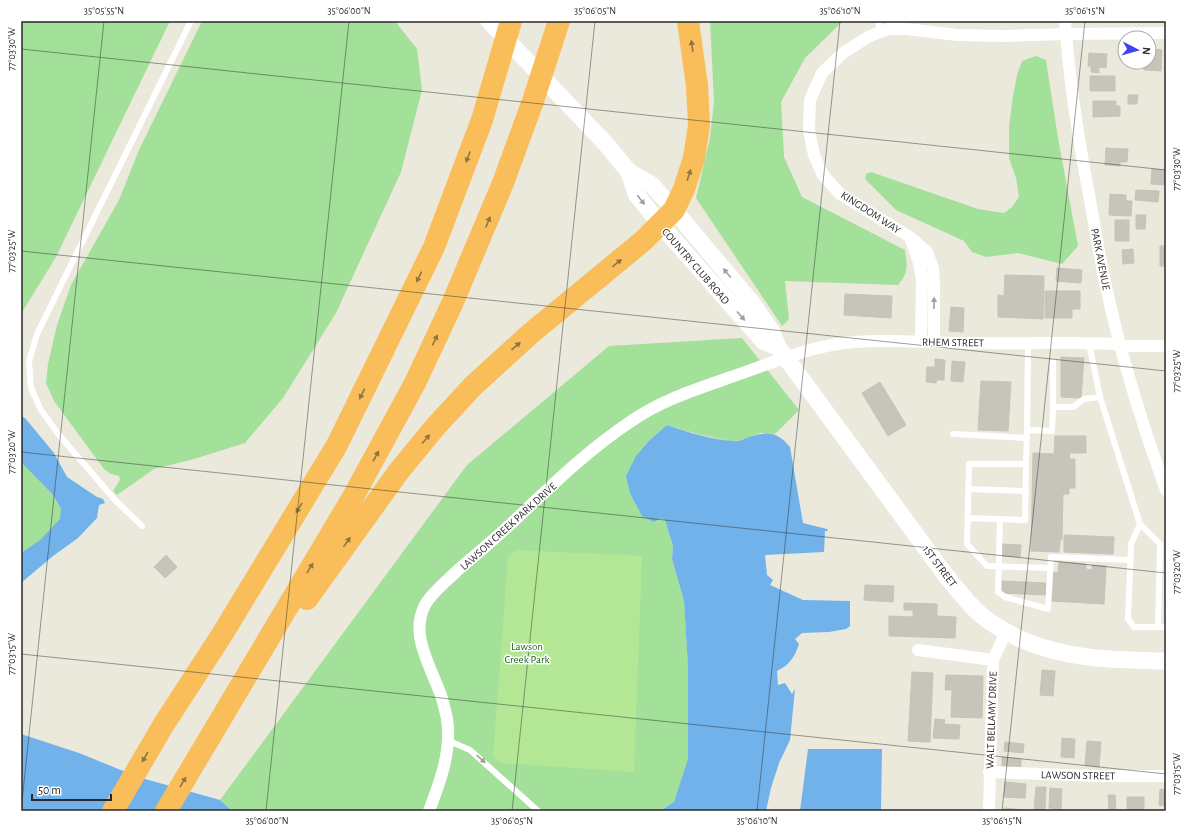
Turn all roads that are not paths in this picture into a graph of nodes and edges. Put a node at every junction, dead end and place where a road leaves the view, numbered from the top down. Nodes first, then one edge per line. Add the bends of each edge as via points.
1 (191, 21) edge
2 (489, 21) edge
3 (508, 21) edge
4 (511, 21) edge
5 (559, 21) edge
6 (688, 21) edge
7 (1065, 21) edge
8 (879, 27) edge
9 (1166, 33) edge
10 (1066, 34) junction
11 (482, 120) junction
12 (667, 217) junction
13 (910, 237) junction
14 (921, 342) junction
15 (934, 342) junction
16 (1028, 342) junction
17 (1089, 343) junction
18 (1120, 346) junction
19 (1166, 346) edge
20 (782, 353) junction
21 (1053, 362) dead end
22 (1100, 397) junction
23 (1052, 407) junction
24 (1028, 430) junction
25 (953, 434) dead end
26 (1027, 438) junction
27 (1026, 464) junction
28 (968, 488) junction
29 (1166, 490) edge
30 (1026, 491) junction
31 (968, 518) junction
32 (1000, 519) junction
33 (1140, 524) junction
34 (142, 526) dead end
35 (1130, 560) junction
36 (998, 566) junction
37 (1050, 568) junction
38 (1158, 627) junction
39 (1166, 627) edge
40 (1006, 632) junction
41 (918, 650) dead end
42 (993, 660) junction
43 (1166, 661) edge
44 (219, 723) junction
45 (447, 740) junction
46 (989, 772) junction
47 (1166, 776) edge
48 (113, 811) edge
49 (166, 811) edge
50 (429, 811) edge
51 (538, 811) edge
52 (989, 811) edge

1 - 34 lane via 37,334 29,361 30,388 41,410 115,500
2 - 12 main road, COUNTRY CLUB ROAD via 606,144 629,172 636,194
3 - 11 highway
4 - 11 highway
44 -> 5 highway via 353,497 422,368 461,284 503,183 534,101
12 -> 6 highway via 684,189 694,158 699,125 698,86
7 - 10 street, PARK AVENUE
8 - 10 street, KINGDOM WAY via 958,35
8 - 13 street, KINGDOM WAY via 843,53 822,73 810,100 809,130 814,155 823,175 840,194
9 - 10 street, KINGDOM WAY
10 - 18 street, PARK AVENUE via 1076,127 1103,272
11 -> 48 highway via 434,247 337,445
12 - 20 main road, COUNTRY CLUB ROAD via 763,341
44 -> 12 highway via 381,495 436,426 492,367 625,256
13 - 14 street, KINGDOM WAY via 922,279
15 -> 13 street, KINGDOM WAY via 933,268 926,252
14 - 15 street, RHEM STREET
14 - 20 street, RHEM STREET via 858,342
15 - 16 street, RHEM STREET
16 - 17 street, RHEM STREET
16 - 24 lane
17 - 18 street, RHEM STREET
17 - 22 lane
18 - 19 street, RHEM STREET
18 - 29 street, PARK AVENUE
20 - 40 main road, 1ST STREET via 958,591 982,616
20 - 45 street, LAWSON CREEK PARK DRIVE via 658,405 634,419 589,453 442,585 425,605 419,626 422,648 441,694 447,721
21 - 23 lane
22 - 23 lane via 1084,399 1073,407
22 - 33 lane
23 - 24 lane via 1052,431
24 - 26 lane
25 - 26 lane
26 - 27 lane
27 - 28 lane via 969,464
27 - 30 lane
28 - 30 lane
28 - 31 lane
30 - 32 lane via 1025,520
31 - 32 lane
31 - 36 lane via 967,544 987,566
32 - 36 lane
33 - 35 lane via 1131,544
33 - 38 lane via 1160,544
35 - 37 lane via 1051,557
35 - 38 lane via 1128,619 1134,627
36 - 37 lane
36 - 37 lane via 998,592 1048,609
38 - 39 lane
40 - 42 street, WALT BELLAMY DRIVE
40 - 43 main road, 1ST STREET via 1043,648 1072,655 1114,660
41 - 42 street
42 - 46 street, WALT BELLAMY DRIVE
49 -> 44 highway
45 - 50 street, LAWSON CREEK PARK DRIVE via 448,750 440,782
45 -> 51 lane via 470,750
46 - 47 street, LAWSON STREET
46 - 52 street, WALT BELLAMY DRIVE

